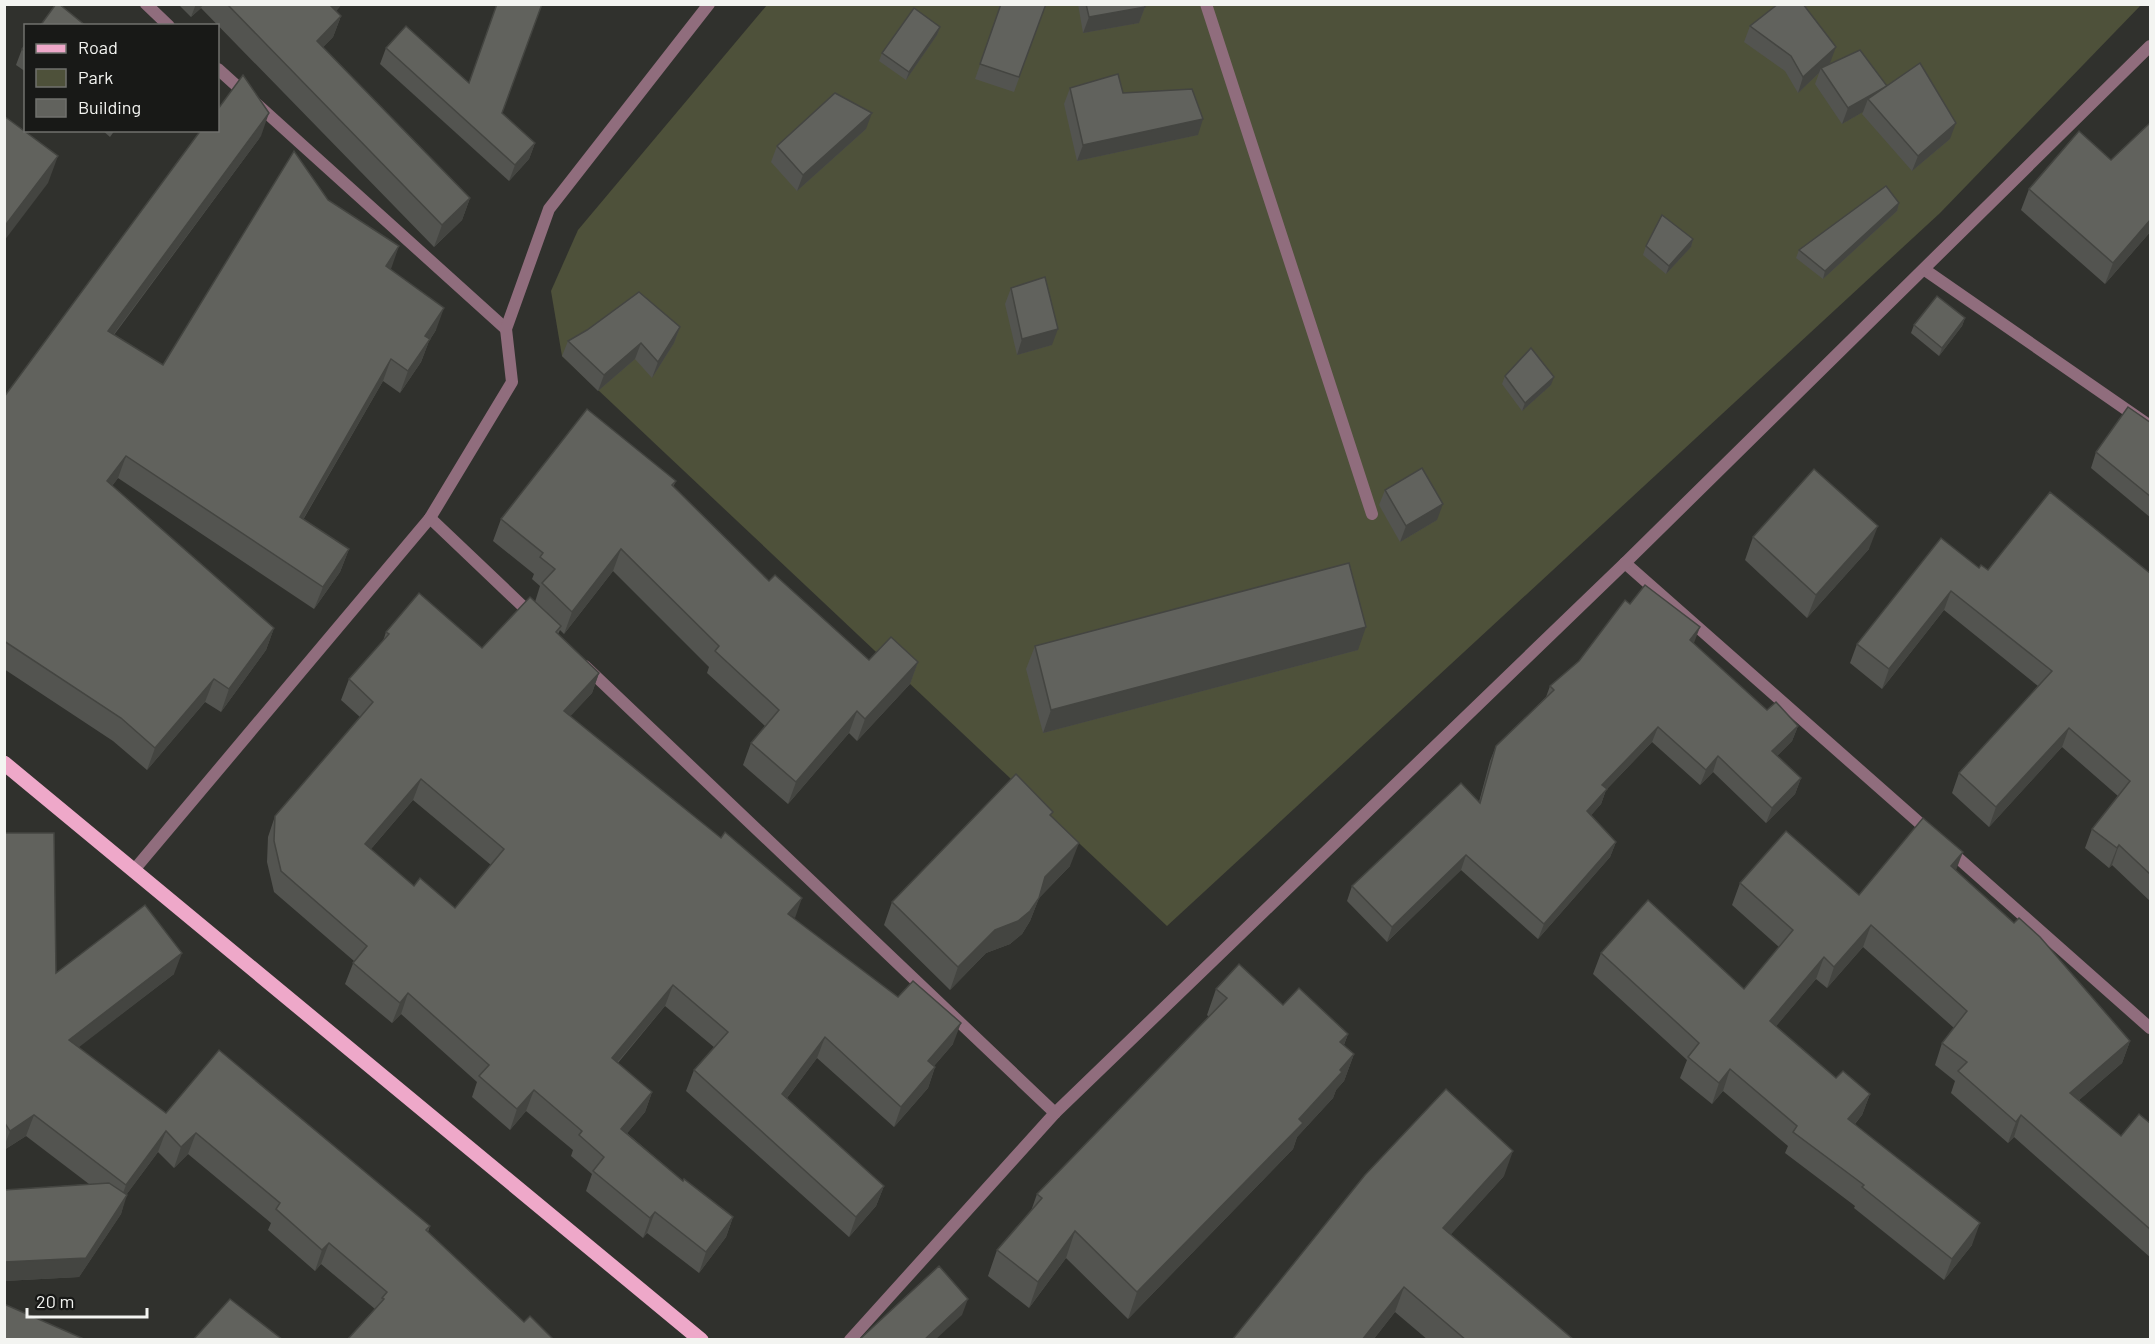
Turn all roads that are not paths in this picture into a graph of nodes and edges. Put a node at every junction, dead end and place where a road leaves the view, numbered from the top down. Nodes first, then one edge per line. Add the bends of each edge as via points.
1 (146, 4) edge
2 (709, 4) edge
3 (1206, 4) edge
4 (167, 24) edge
5 (2151, 45) edge
6 (219, 70) edge
7 (1925, 270) junction
8 (506, 329) junction
9 (2151, 426) edge
10 (1372, 514) dead end
11 (430, 518) junction
12 (1625, 563) junction
13 (543, 626) edge
14 (578, 659) edge
15 (4, 763) edge
16 (134, 870) junction
17 (2151, 1028) edge
18 (1055, 1113) junction
19 (701, 1340) edge
20 (850, 1340) edge

1 - 4 street
2 - 8 street via 549,209
3 - 10 street
5 - 7 street
6 - 8 street
7 - 9 street
7 - 12 street
8 - 11 street via 512,382
11 - 13 street
11 - 16 street
12 - 17 street
12 - 18 street
14 - 18 street
15 - 16 main road
16 - 19 main road
18 - 20 street

